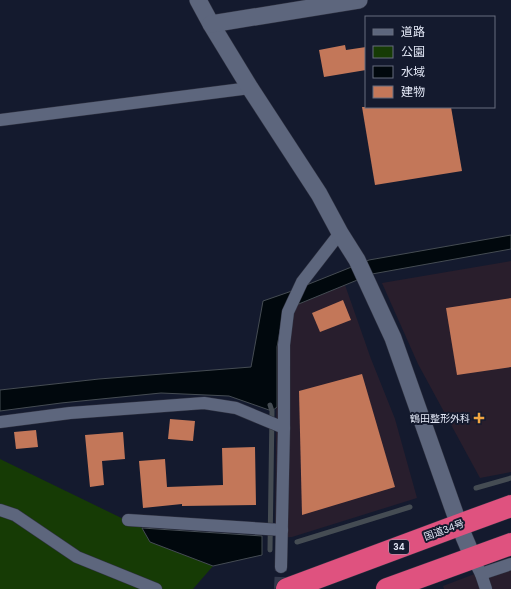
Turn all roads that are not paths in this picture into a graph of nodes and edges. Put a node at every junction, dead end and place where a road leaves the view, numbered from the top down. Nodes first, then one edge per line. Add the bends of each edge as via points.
1 (198, 0) edge
2 (359, 0) edge
3 (211, 24) junction
4 (250, 88) junction
5 (0, 120) edge
6 (340, 233) junction
7 (0, 422) edge
8 (284, 428) junction
9 (511, 506) edge
10 (0, 510) edge
11 (128, 520) dead end
12 (459, 525) junction
13 (282, 530) junction
14 (511, 544) edge
15 (511, 564) edge
16 (477, 566) junction
17 (281, 567) tunnel mouth
18 (156, 589) edge
19 (287, 589) edge
20 (387, 589) edge
21 (486, 589) edge

1 - 3 street
2 - 3 street
3 - 4 street
4 - 5 street
4 - 6 street via 319,194
6 - 8 street via 302,282 288,312 284,345
6 - 12 street via 357,260 393,338
7 - 8 street via 70,413 204,403 236,408
8 - 13 street
9 - 12 highway, 国道34号 / 34
10 - 18 street via 15,515 77,557
11 - 13 street
12 - 16 street
12 - 19 highway, 国道34号 / 34
13 - 17 street
14 - 16 highway
15 - 16 street
16 - 20 highway
16 - 21 street

